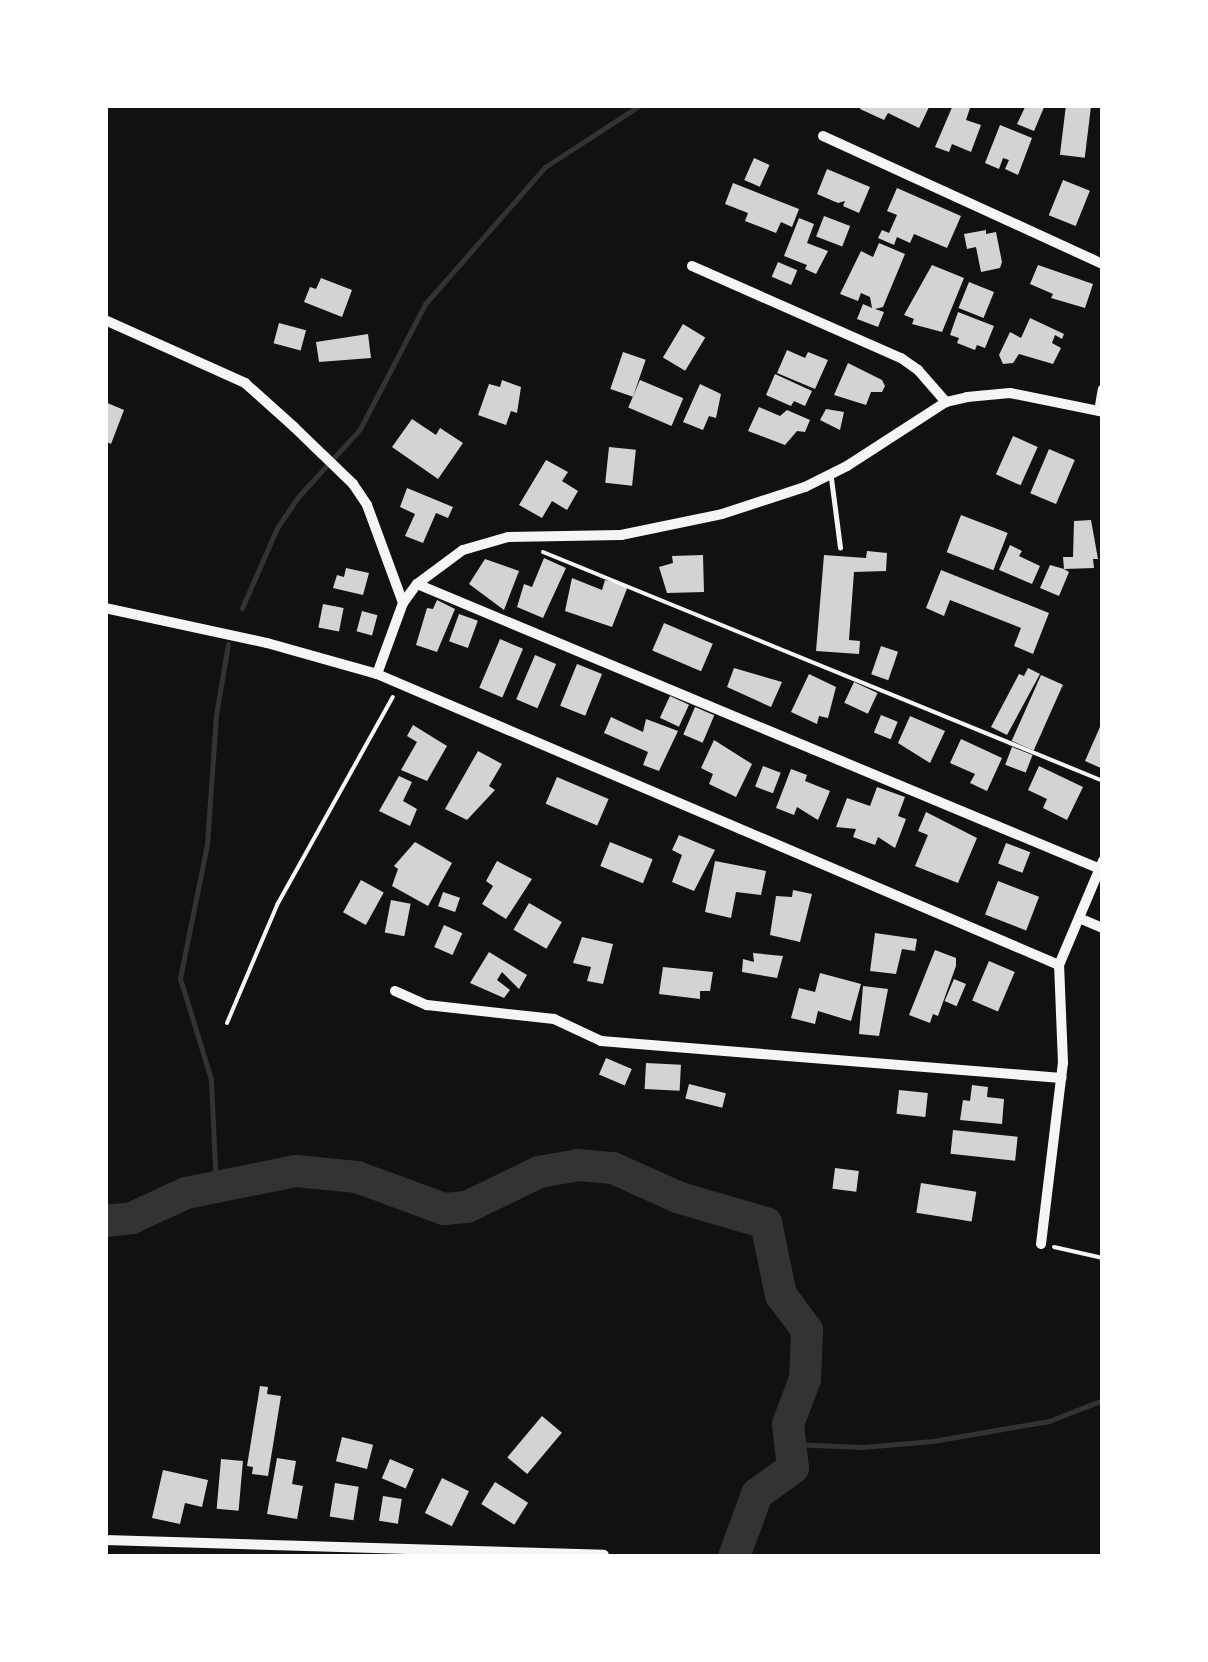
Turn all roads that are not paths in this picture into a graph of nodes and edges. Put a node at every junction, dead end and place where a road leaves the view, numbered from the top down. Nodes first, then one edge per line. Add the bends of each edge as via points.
1 (824, 136) dead end
2 (1103, 264) edge
3 (692, 266) dead end
4 (105, 320) edge
5 (1103, 389) edge
6 (946, 402) junction
7 (1101, 411) edge
8 (830, 474) junction
9 (840, 547) dead end
10 (417, 584) junction
11 (403, 603) junction
12 (105, 608) edge
13 (377, 674) junction
14 (1101, 865) edge
15 (1079, 918) junction
16 (1103, 928) edge
17 (1060, 965) junction
18 (395, 991) dead end
19 (1062, 1078) junction
20 (1041, 1244) road end
21 (106, 1539) edge
22 (604, 1556) edge

1 - 2 street
3 - 6 street via 901,358
4 - 11 street via 244,383 322,454 371,515
5 - 7 street
6 - 7 street via 1010,393
6 - 8 street
8 - 9 lane
8 - 10 street via 667,527 481,544
10 - 11 street
10 - 14 street
11 - 13 street
12 - 13 street via 267,642
13 - 17 street
14 - 15 street
15 - 16 street
15 - 17 street
17 - 19 street
18 - 19 street via 427,1005 554,1020 601,1041
19 - 20 street
21 - 22 street

